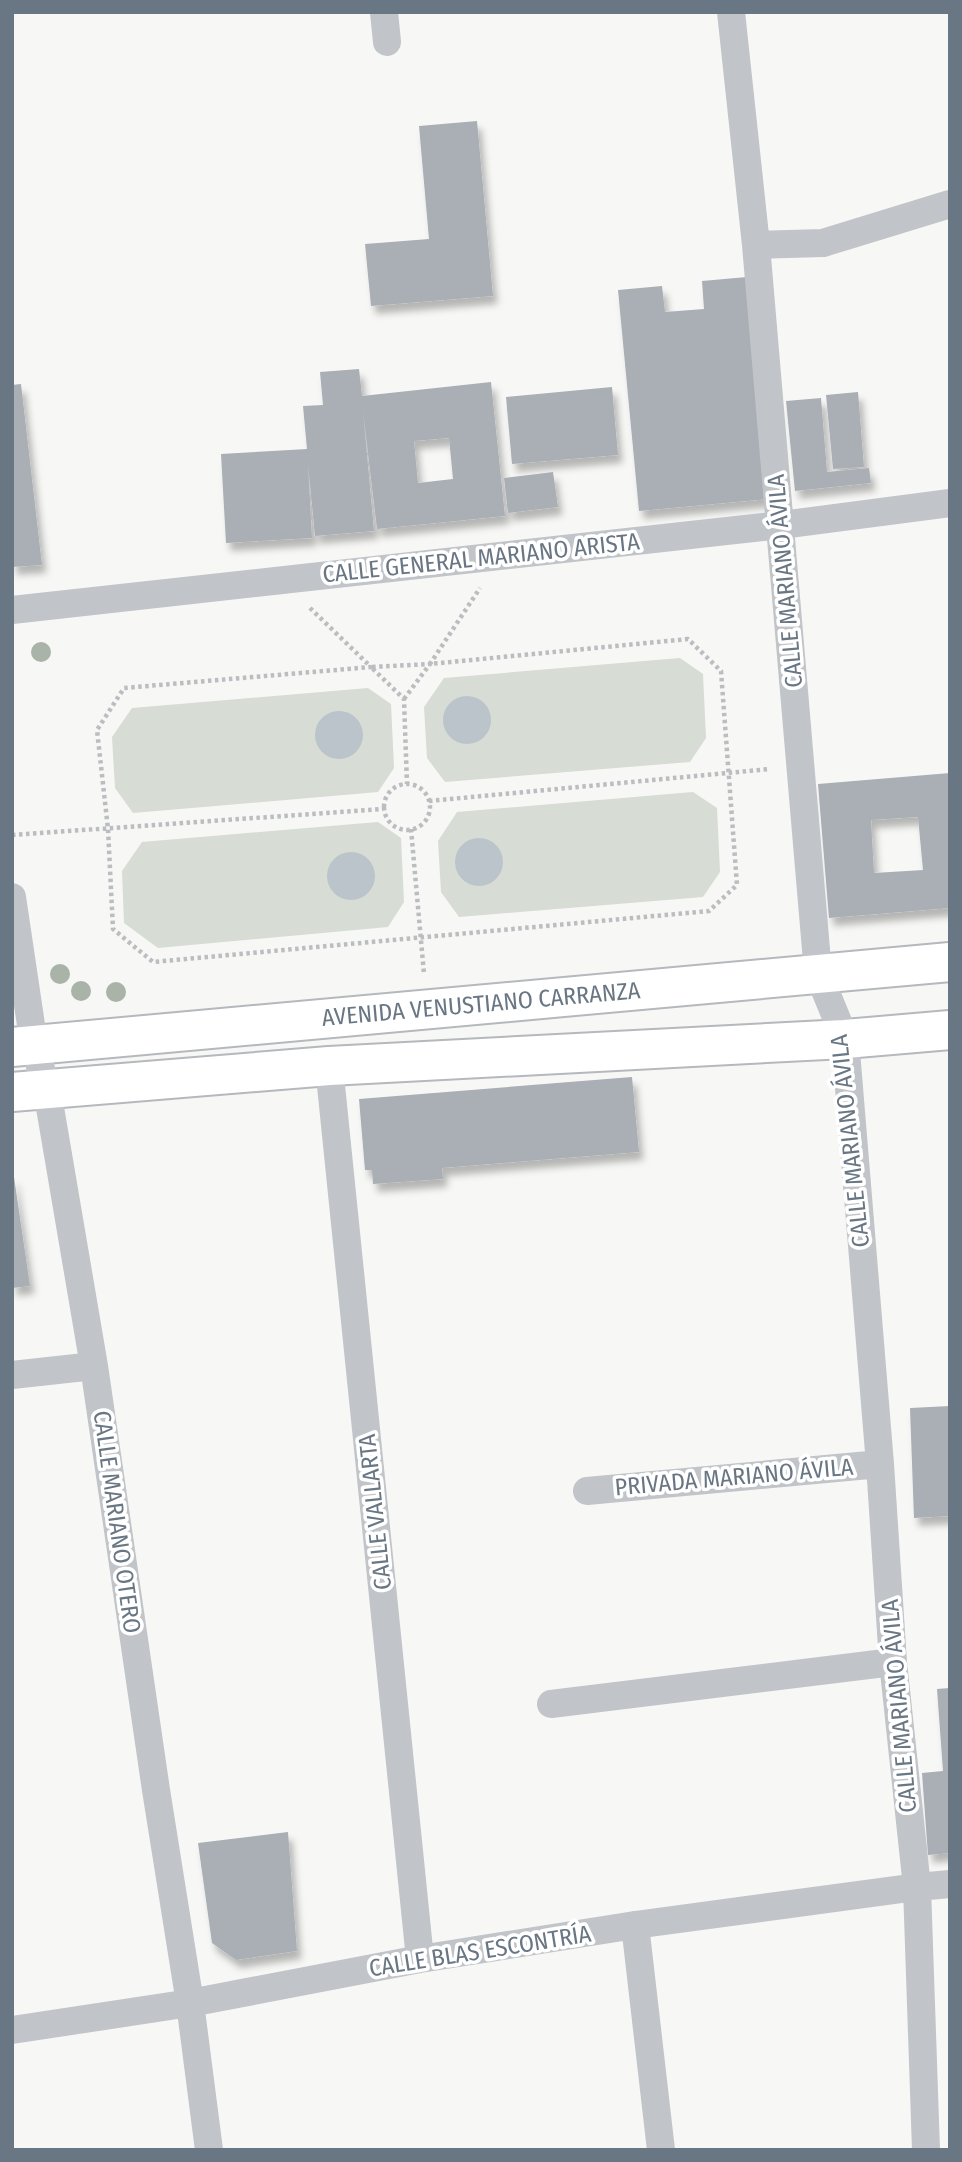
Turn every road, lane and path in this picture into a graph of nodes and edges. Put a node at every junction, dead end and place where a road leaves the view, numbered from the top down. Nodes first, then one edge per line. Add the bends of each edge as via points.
1 (384, 12) edge
2 (731, 12) edge
3 (387, 42) dead end
4 (950, 204) edge
5 (756, 246) junction
6 (950, 503) edge
7 (781, 525) junction
8 (502, 555) junction
9 (281, 580) junction
10 (12, 610) edge
11 (430, 664) junction
12 (371, 667) junction
13 (404, 699) junction
14 (801, 766) junction
15 (728, 772) junction
16 (407, 783) junction
17 (429, 801) junction
18 (383, 809) junction
19 (108, 829) junction
20 (411, 829) junction
21 (12, 835) edge
22 (12, 897) edge
23 (419, 936) junction
24 (950, 962) edge
25 (818, 973) junction
26 (428, 1009) junction
27 (950, 1030) edge
28 (845, 1039) junction
29 (23, 1046) edge
30 (329, 1066) junction
31 (30, 1091) edge
32 (94, 1366) junction
33 (12, 1374) edge
34 (880, 1464) junction
35 (587, 1491) dead end
36 (893, 1661) junction
37 (551, 1704) dead end
38 (950, 1884) edge
39 (917, 1887) junction
40 (635, 1925) junction
41 (420, 1959) junction
42 (190, 2003) junction
43 (12, 2030) edge
44 (209, 2150) edge
45 (660, 2150) edge
46 (926, 2150) edge

1 - 3 street
2 - 5 street, CALLE MARIANO ÁVILA
4 - 5 street via 823,243
5 - 7 street, CALLE MARIANO ÁVILA
6 - 7 street, CALLE GENERAL MARIANO ARISTA
7 - 8 street, CALLE GENERAL MARIANO ARISTA
7 - 14 street, CALLE MARIANO ÁVILA
8 - 9 street, CALLE GENERAL MARIANO ARISTA
8 - 11 path
9 - 10 street, CALLE GENERAL MARIANO ARISTA
9 - 12 path
11 - 12 path
11 - 13 path
11 - 15 path via 688,639 721,671
12 - 13 path
12 - 19 path via 124,688 97,730
13 - 16 path
14 - 15 path
14 - 25 street, CALLE MARIANO ÁVILA
15 - 17 path
15 - 23 path via 737,885 709,911
16 - 17 path via 421,789
16 - 18 path via 392,789
17 - 20 path via 426,819
18 - 19 path
18 - 20 path via 393,825
19 - 21 path
19 - 23 path via 113,929 153,962
20 - 23 path
22 - 29 street, CALLE MARIANO OTERO
23 - 26 path
24 - 25 main road, AVENIDA VENUSTIANO CARRANZA
25 - 26 main road, AVENIDA VENUSTIANO CARRANZA
25 - 28 street, CALLE MARIANO ÁVILA
26 - 29 main road, AVENIDA VENUSTIANO CARRANZA
27 - 28 main road, AVENIDA VENUSTIANO CARRANZA
28 - 30 main road, AVENIDA VENUSTIANO CARRANZA
28 - 34 street, CALLE MARIANO ÁVILA
29 - 31 street, CALLE MARIANO OTERO
30 - 31 main road, AVENIDA VENUSTIANO CARRANZA
30 - 41 street, CALLE VALLARTA
31 - 32 street, CALLE MARIANO OTERO
32 - 33 street
32 - 42 street, CALLE MARIANO OTERO
34 - 35 street, PRIVADA MARIANO ÁVILA
34 - 36 street, CALLE MARIANO ÁVILA
36 - 37 street
36 - 39 street, CALLE MARIANO ÁVILA
38 - 39 street, CALLE BLAS ESCONTRÍA
39 - 40 street, CALLE BLAS ESCONTRÍA
39 - 46 street, CALLE MARIANO ÁVILA
40 - 41 street, CALLE BLAS ESCONTRÍA
40 - 45 street
41 - 42 street, CALLE BLAS ESCONTRÍA
42 - 43 street, CALLE BLAS ESCONTRÍA
42 - 44 street, CALLE MARIANO OTERO

